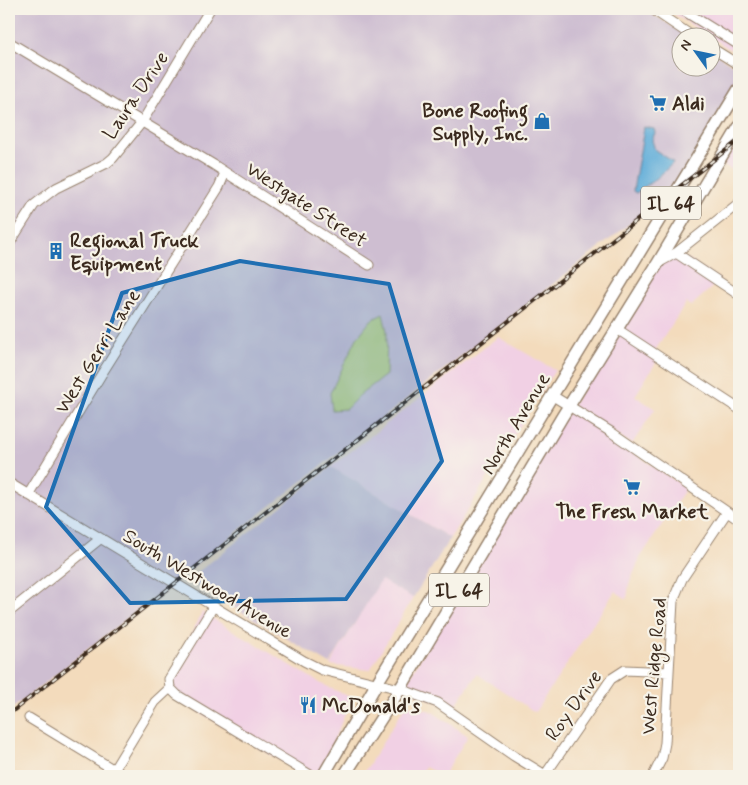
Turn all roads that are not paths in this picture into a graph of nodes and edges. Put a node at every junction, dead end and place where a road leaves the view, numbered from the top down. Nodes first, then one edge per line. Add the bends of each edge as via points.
1 (210, 9) edge
2 (652, 9) edge
3 (680, 9) edge
4 (680, 28) edge
5 (9, 42) edge
6 (739, 45) edge
7 (720, 53) edge
8 (739, 65) edge
9 (739, 89) edge
10 (142, 122) junction
11 (739, 127) edge
12 (225, 173) junction
13 (739, 202) edge
14 (9, 244) edge
15 (676, 253) junction
16 (658, 263) junction
17 (369, 265) dead end
18 (739, 295) edge
19 (617, 329) junction
20 (553, 396) junction
21 (569, 407) junction
22 (739, 409) edge
23 (9, 483) edge
24 (28, 496) junction
25 (727, 512) junction
26 (739, 520) edge
27 (100, 539) junction
28 (213, 607) junction
29 (9, 612) edge
30 (669, 672) junction
31 (378, 683) junction
32 (170, 688) junction
33 (400, 689) junction
34 (29, 718) dead end
35 (112, 773) edge
36 (124, 776) edge
37 (312, 776) edge
38 (323, 776) edge
39 (344, 776) edge
40 (546, 776) edge
41 (653, 776) edge

1 - 10 street, Laura Drive
2 - 4 street
3 - 6 street
5 - 10 street, Westgate Street
7 - 8 street
9 - 20 main road, North Avenue / IL 64
10 - 12 street, Westgate Street
10 - 14 street, Laura Drive via 107,163 56,188 34,205
11 - 16 main road, North Avenue / IL 64
12 - 17 street, Westgate Street
12 - 24 street, West Gerri Lane
13 - 15 street
15 - 16 street
15 - 18 street
16 - 19 main road, North Avenue / IL 64
19 - 21 main road, North Avenue / IL 64
19 - 22 street
20 - 21 street
20 - 31 main road, North Avenue / IL 64
21 - 25 street
21 - 33 main road, North Avenue / IL 64
23 - 24 street, South Westwood Avenue
24 - 27 street, South Westwood Avenue
25 - 26 street
25 - 30 street, West Ridge Road via 677,590
27 - 28 street, South Westwood Avenue
27 - 29 street
28 - 31 street, South Westwood Avenue via 322,670
28 - 32 street via 169,679
30 - 40 street, Roy Drive via 625,670 611,679
30 - 41 street, West Ridge Road via 663,752
31 - 33 street, South Westwood Avenue
31 - 38 main road, North Avenue / IL 64
32 - 35 street via 156,702
32 - 37 street
33 - 39 main road, North Avenue / IL 64
33 - 40 street, South Westwood Avenue via 445,707
34 - 35 street
35 - 36 street

